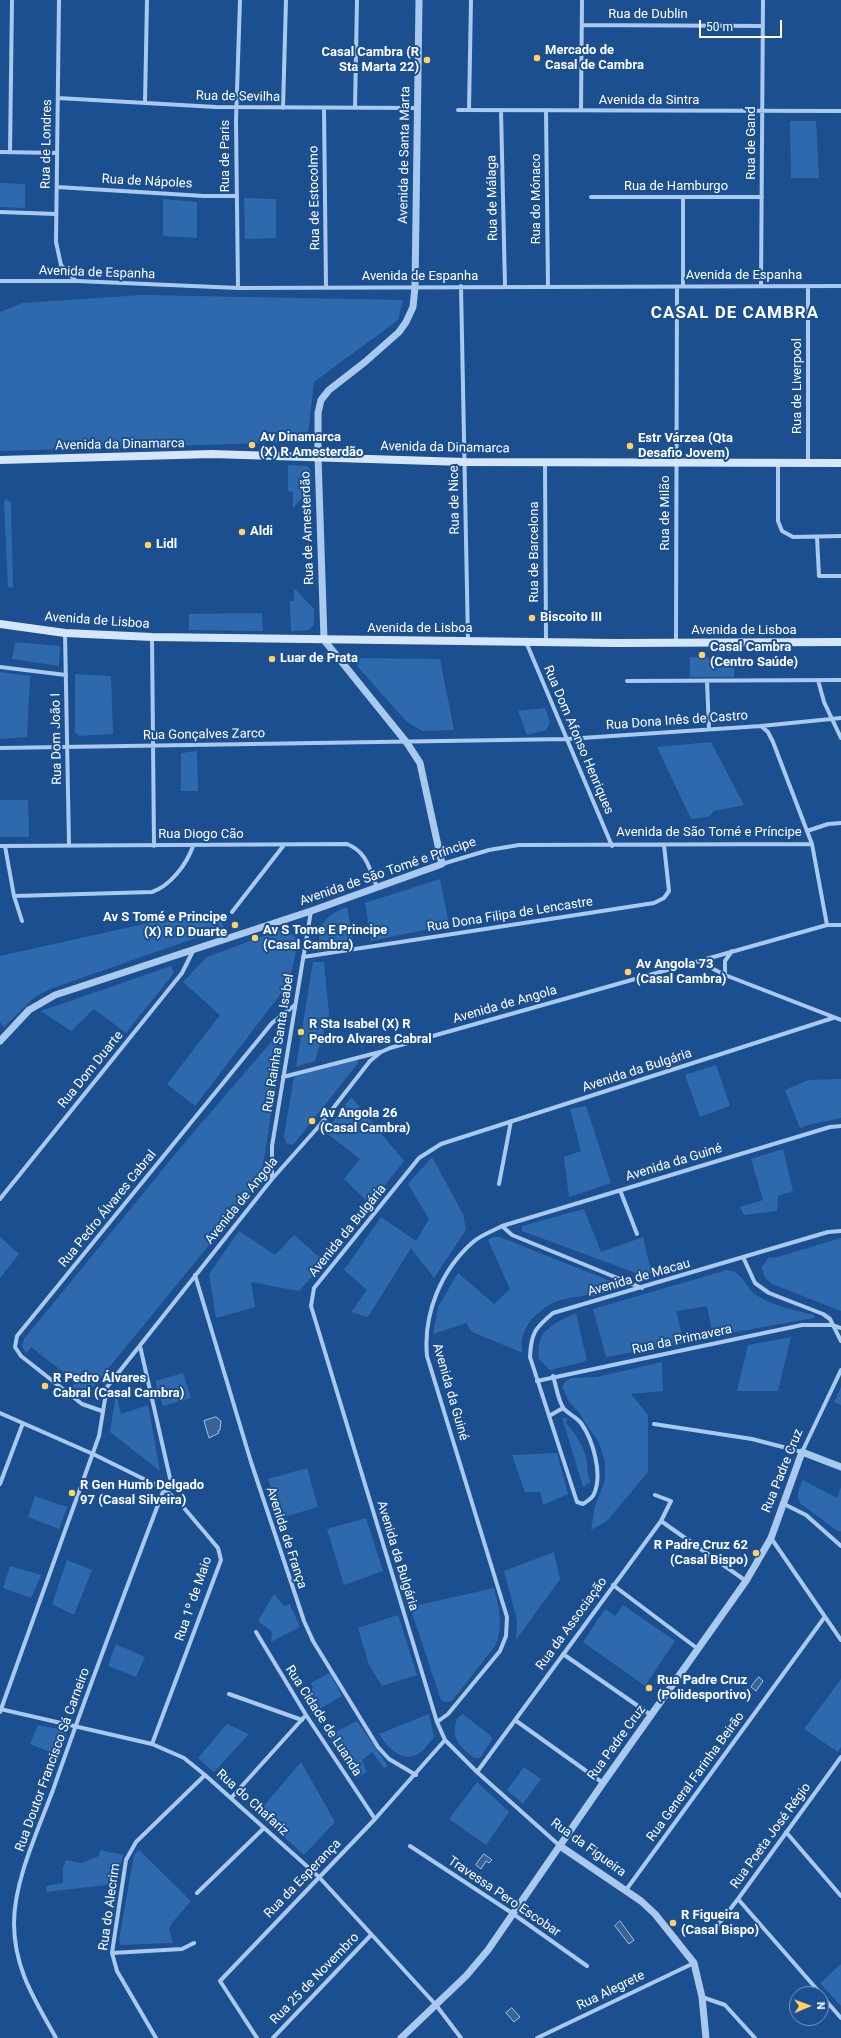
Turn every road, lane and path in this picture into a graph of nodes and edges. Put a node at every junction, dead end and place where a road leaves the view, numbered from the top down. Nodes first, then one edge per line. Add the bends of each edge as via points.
1 (12, 0) edge
2 (59, 0) edge
3 (147, 0) edge
4 (240, 0) edge
5 (286, 0) edge
6 (357, 0) edge
7 (418, 0) edge
8 (471, 0) edge
9 (582, 0) edge
10 (763, 0) edge
11 (582, 25) junction
12 (763, 26) junction
13 (58, 98) junction
14 (145, 103) junction
15 (237, 108) junction
16 (283, 108) junction
17 (324, 108) junction
18 (355, 108) junction
19 (418, 108) junction
20 (458, 110) dead end
21 (470, 110) junction
22 (501, 110) junction
23 (546, 110) junction
24 (581, 110) junction
25 (762, 111) junction
26 (841, 111) edge
27 (0, 152) edge
28 (10, 152) junction
29 (57, 153) junction
30 (57, 187) junction
31 (236, 196) junction
32 (591, 197) dead end
33 (683, 197) junction
34 (762, 197) junction
35 (0, 212) edge
36 (56, 214) junction
37 (0, 281) edge
38 (76, 281) junction
39 (461, 286) junction
40 (505, 286) junction
41 (677, 286) junction
42 (683, 286) junction
43 (761, 286) junction
44 (808, 286) junction
45 (841, 286) edge
46 (326, 287) junction
47 (415, 287) junction
48 (548, 287) junction
49 (238, 288) junction
50 (318, 456) junction
51 (0, 460) edge
52 (464, 462) junction
53 (545, 462) junction
54 (676, 462) junction
55 (778, 462) junction
56 (808, 462) junction
57 (841, 463) edge
58 (841, 536) edge
59 (817, 537) junction
60 (841, 576) edge
61 (0, 624) edge
62 (65, 633) junction
63 (152, 637) junction
64 (324, 640) junction
65 (468, 641) junction
66 (526, 641) junction
67 (546, 642) junction
68 (841, 642) edge
69 (676, 643) junction
70 (0, 667) edge
71 (66, 675) junction
72 (818, 680) junction
73 (841, 680) edge
74 (627, 681) dead end
75 (707, 681) junction
76 (841, 718) edge
77 (832, 719) junction
78 (761, 726) junction
79 (708, 729) junction
80 (841, 738) edge
81 (567, 739) junction
82 (407, 743) junction
83 (153, 746) junction
84 (67, 747) junction
85 (0, 748) edge
86 (841, 823) edge
87 (807, 831) junction
88 (812, 844) junction
89 (69, 845) junction
90 (284, 845) junction
91 (664, 845) junction
92 (2, 846) edge
93 (154, 846) junction
94 (194, 846) junction
95 (612, 846) junction
96 (442, 864) junction
97 (377, 887) junction
98 (14, 896) junction
99 (311, 911) junction
100 (232, 912) dead end
101 (22, 921) dead end
102 (827, 925) junction
103 (841, 925) edge
104 (192, 951) junction
105 (732, 951) junction
106 (303, 957) junction
107 (698, 961) junction
108 (725, 974) junction
109 (295, 1005) junction
110 (833, 1018) junction
111 (841, 1020) edge
112 (1, 1039) edge
113 (381, 1052) junction
114 (283, 1077) junction
115 (511, 1121) junction
116 (841, 1126) edge
117 (272, 1179) junction
118 (499, 1184) dead end
119 (620, 1190) junction
120 (0, 1199) edge
121 (502, 1226) junction
122 (841, 1231) edge
123 (637, 1234) dead end
124 (743, 1257) junction
125 (195, 1275) junction
126 (642, 1288) junction
127 (832, 1325) junction
128 (841, 1328) edge
129 (841, 1340) edge
130 (140, 1346) junction
131 (841, 1370) edge
132 (553, 1376) junction
133 (537, 1381) junction
134 (563, 1408) junction
135 (102, 1411) junction
136 (0, 1413) edge
137 (549, 1416) junction
138 (23, 1423) junction
139 (654, 1424) dead end
140 (802, 1452) junction
141 (93, 1454) junction
142 (841, 1467) edge
143 (170, 1478) dead end
144 (0, 1484) edge
145 (164, 1489) junction
146 (655, 1495) dead end
147 (782, 1503) junction
148 (661, 1521) junction
149 (771, 1538) junction
150 (841, 1546) edge
151 (746, 1581) junction
152 (613, 1585) junction
153 (824, 1618) junction
154 (256, 1632) dead end
155 (841, 1640) edge
156 (698, 1649) junction
157 (563, 1654) junction
158 (229, 1694) dead end
159 (0, 1710) edge
160 (306, 1715) junction
161 (651, 1715) junction
162 (302, 1720) junction
163 (515, 1720) junction
164 (437, 1722) junction
165 (75, 1725) junction
166 (445, 1740) junction
167 (152, 1744) junction
168 (841, 1757) edge
169 (477, 1772) junction
170 (205, 1775) junction
171 (416, 1775) junction
172 (603, 1783) junction
173 (231, 1798) junction
174 (375, 1819) junction
175 (264, 1828) junction
176 (786, 1832) junction
177 (410, 1846) dead end
178 (560, 1846) junction
179 (319, 1877) junction
180 (626, 1890) junction
181 (197, 1893) dead end
182 (841, 1896) edge
183 (738, 1899) junction
184 (512, 1913) junction
185 (717, 1926) dead end
186 (371, 1935) junction
187 (194, 1943) dead end
188 (112, 1953) junction
189 (694, 1963) junction
190 (586, 1966) dead end
191 (814, 1986) edge
192 (702, 1997) junction
193 (829, 2004) edge
194 (436, 2005) junction
195 (841, 2018) edge
196 (56, 2038) edge
197 (156, 2038) edge
198 (256, 2038) edge
199 (273, 2038) edge
200 (401, 2038) edge
201 (461, 2038) edge
202 (536, 2038) edge
203 (706, 2038) edge
204 (754, 2038) edge

1 - 28 street
2 - 13 street, Rua de Londres
3 - 14 street
4 - 15 street, Rua de Paris
5 - 16 street
6 - 18 street
7 - 19 street, Avenida de Santa Marta
8 - 21 street
9 - 11 street
10 - 12 street, Rua de Gand
11 - 12 street, Rua de Dublin
11 - 24 street
12 - 25 street, Rua de Gand
13 - 14 street, Rua de Sevilha
13 - 29 street, Rua de Londres
14 - 15 street, Rua de Sevilha
15 - 16 street, Rua de Sevilha
15 - 31 street, Rua de Paris
16 - 17 street, Rua de Sevilha
17 - 18 street, Rua de Sevilha
17 - 46 street, Rua de Estocolmo
18 - 19 street, Rua de Sevilha
19 - 47 street, Avenida de Santa Marta
20 - 21 street, Avenida da Sintra
21 - 22 street, Avenida da Sintra
22 - 23 street, Avenida da Sintra
22 - 40 street, Rua de Málaga
23 - 24 street, Avenida da Sintra
23 - 48 street, Rua do Mónaco
24 - 25 street, Avenida da Sintra
25 - 26 street, Avenida da Sintra
25 - 34 street, Rua de Gand
27 - 28 street
28 - 29 street
29 - 30 street, Rua de Londres
30 - 31 street, Rua de Nápoles
30 - 36 street, Rua de Londres
31 - 49 street, Rua de Paris
32 - 33 street, Rua de Hamburgo
33 - 34 street, Rua de Hamburgo
33 - 42 street
34 - 43 street, Rua de Gand
35 - 36 street
36 - 38 street, Rua de Londres via 56,242 60,261 66,272
37 - 38 street, Avenida de Espanha
38 - 49 street, Avenida de Espanha
39 - 40 street, Avenida de Espanha
39 - 47 street, Avenida de Espanha
39 - 52 street, Rua de Nice
40 - 48 street, Avenida de Espanha
41 - 42 street, Avenida de Espanha
41 - 48 street, Avenida de Espanha
41 - 54 street, Rua de Milão
42 - 43 street, Avenida de Espanha
43 - 44 street, Avenida de Espanha
44 - 45 street, Avenida de Espanha
44 - 56 street, Rua de Liverpool
46 - 47 street, Avenida de Espanha
46 - 49 street, Avenida de Espanha
47 - 50 street, Rua de Amesterdão via 413,306 399,332 328,390 321,400 318,413
50 - 51 main road, Avenida da Dinamarca via 212,454
50 - 52 main road, Avenida da Dinamarca
50 - 64 street, Rua de Amesterdão
52 - 53 main road, Avenida da Dinamarca
52 - 65 street, Rua de Nice
53 - 54 main road, Avenida da Dinamarca
53 - 67 street, Rua de Barcelona
54 - 55 main road, Avenida da Dinamarca
54 - 69 street, Rua de Milão
55 - 56 main road, Avenida da Dinamarca
55 - 59 street via 778,520 782,531 793,537
56 - 57 main road, Avenida da Dinamarca
58 - 59 street
59 - 60 street via 819,576
61 - 62 main road, Avenida de Lisboa
62 - 63 main road, Avenida de Lisboa
62 - 71 street, Rua Dom João I
63 - 64 main road, Avenida de Lisboa
63 - 83 street
64 - 65 main road, Avenida de Lisboa
64 - 82 street
65 - 66 main road, Avenida de Lisboa
66 - 67 main road, Avenida de Lisboa
66 - 81 street, Rua Dom Afonso Henriques
67 - 69 main road, Avenida de Lisboa
68 - 69 main road, Avenida de Lisboa
70 - 71 street
71 - 84 street, Rua Dom João I
72 - 73 street
72 - 75 street
72 - 77 street
74 - 75 street
75 - 79 street
76 - 77 street
77 - 78 street
77 - 80 street
78 - 79 street, Rua Dona Inês de Castro
78 - 87 street, Rua Dona Inês de Castro via 773,742
79 - 81 street, Rua Dona Inês de Castro
81 - 82 street, Rua Dona Inês de Castro
81 - 95 street, Rua Dom Afonso Henriques
82 - 83 street, Rua Gonçalves Zarco
82 - 96 street via 420,763
83 - 84 street, Rua Gonçalves Zarco
83 - 93 street
84 - 85 street, Rua Gonçalves Zarco
84 - 89 street, Rua Dom João I
86 - 87 street, Avenida de São Tomé e Príncipe via 828,824
87 - 88 street, Rua Dona Inês de Castro
88 - 91 street, Avenida de São Tomé e Príncipe
88 - 102 street, Rua Dona Inês de Castro
89 - 92 street, Rua Diogo Cão
89 - 93 street, Rua Diogo Cão
90 - 94 street, Rua Diogo Cão
90 - 97 street, Rua Diogo Cão via 347,844 358,848 364,855
90 - 100 street
91 - 95 street, Avenida de São Tomé e Príncipe
91 - 106 street, Rua Dona Filipa de Lencastre via 669,890 664,898 654,903
92 - 98 street
93 - 94 street, Rua Diogo Cão
94 - 98 street via 190,856 167,884 152,892
95 - 96 street, Avenida de São Tomé e Príncipe via 519,845 489,850
96 - 97 street, Avenida de São Tomé e Príncipe
97 - 99 street, Avenida de São Tomé e Príncipe
98 - 101 street
99 - 104 street, Avenida de São Tomé e Príncipe
99 - 106 street, Rua Rainha Santa Isabel
102 - 103 street, Avenida de Angola
102 - 105 street, Avenida de Angola
104 - 112 street, Avenida de São Tomé e Príncipe via 55,996 29,1010
104 - 120 street, Rua Dom Duarte via 182,973
105 - 107 street, Avenida de Angola
105 - 108 street via 725,961
106 - 109 street, Rua Rainha Santa Isabel
107 - 108 street
107 - 113 street, Avenida de Angola
108 - 110 street
109 - 114 street, Rua Rainha Santa Isabel
109 - 135 street, Rua Pedro Álvares Cabral via 272,1023 17,1336 16,1347 21,1356 82,1404
110 - 111 street
110 - 115 street, Avenida da Bulgária
113 - 114 street
113 - 117 street, Avenida de Angola via 370,1061
114 - 117 street, Rua Rainha Santa Isabel via 272,1146
115 - 118 street
115 - 164 street, Avenida da Bulgária via 441,1144 419,1158 314,1288 311,1306
116 - 119 street, Avenida da Guiné via 830,1127
117 - 125 street, Avenida de Angola
119 - 121 street, Avenida da Guiné
119 - 123 street
121 - 126 street via 512,1235
121 - 164 street, Avenida da Guiné via 474,1242 453,1263 438,1290 427,1323 427,1356 507,1617 506,1636 500,1651 448,1714
122 - 124 street, Avenida de Macau via 828,1232
124 - 126 street, Avenida de Macau
124 - 127 street via 755,1283 769,1293 823,1314 830,1319
125 - 130 street, Avenida de Angola
125 - 171 street, Avenida de França via 253,1469 304,1620 341,1687 378,1746 389,1759
126 - 133 street, Avenida de Macau via 554,1313 537,1326 531,1340 530,1358
127 - 128 street
127 - 129 street
127 - 132 street, Rua da Primavera via 802,1325
130 - 135 street, Avenida de Angola via 107,1387
130 - 143 street
131 - 140 street, Rua Padre Cruz
132 - 133 street, Rua da Primavera
132 - 134 street
133 - 137 street, Avenida de Macau
134 - 137 street
134 - 137 street, Avenida de Macau via 580,1422 596,1457 594,1494 590,1500 582,1504 577,1502
135 - 141 street, Avenida de Angola via 100,1436
136 - 138 street, Rua 1º de Maio
138 - 141 street, Rua 1º de Maio
138 - 144 street
139 - 140 street via 752,1439
140 - 142 street
140 - 147 street, Rua Padre Cruz
141 - 145 street, Rua 1º de Maio
141 - 159 street, Avenida de Angola
145 - 165 street, Rua Doutor Francisco Sá Carneiro
145 - 167 street, Rua 1º de Maio via 179,1502 218,1548 221,1560
146 - 148 street, Rua da Associação via 671,1501
147 - 149 street, Rua Padre Cruz
147 - 150 street via 806,1515
148 - 151 street
148 - 152 street, Rua da Associação
149 - 151 street, Rua Padre Cruz
149 - 153 street
151 - 156 street, Rua Padre Cruz
152 - 156 street
152 - 157 street, Rua da Associação
153 - 155 street
153 - 180 street, Rua General Farinha Beirão
154 - 160 street, Rua Cidade de Luanda
156 - 161 street, Rua Padre Cruz
157 - 161 street
157 - 163 street, Rua da Associação
158 - 162 street
159 - 165 street, Rua do Chafariz
160 - 162 street
160 - 174 street, Rua Cidade de Luanda
161 - 172 street, Rua Padre Cruz
162 - 173 street
163 - 169 street, Rua da Associação
163 - 172 street
164 - 166 street, Avenida da Bulgária
165 - 167 street, Rua do Chafariz
165 - 196 street, Rua Doutor Francisco Sá Carneiro via 17,1890 14,1923 16,1950 23,1978
166 - 169 street, Rua da Figueira
166 - 171 street, Rua da Esperança
167 - 170 street, Rua do Chafariz via 184,1758
168 - 176 street, Rua Poeta José Régio
169 - 178 street, Rua da Figueira
170 - 173 street, Rua do Chafariz
170 - 188 street, Rua do Alecrim via 136,1842 126,1860
171 - 174 street, Rua da Esperança
172 - 178 street, Rua Padre Cruz
173 - 175 street, Rua do Chafariz
174 - 179 street, Rua da Esperança
175 - 179 street, Rua do Chafariz
175 - 181 street
176 - 182 street
176 - 183 street, Rua Poeta José Régio
177 - 184 street, Travessa Pero Escobar
178 - 180 street, Rua da Figueira
178 - 184 street, Rua Padre Cruz
179 - 186 street, Rua do Chafariz
179 - 198 street, Rua da Esperança via 220,1981
180 - 189 street, Rua da Figueira via 654,1914
183 - 185 street, Rua Poeta José Régio
183 - 191 street
184 - 190 street, Travessa Pero Escobar
184 - 194 street, Rua Padre Cruz via 488,1950
186 - 194 street, Rua do Chafariz
186 - 199 street, Rua 25 de Novembro
187 - 188 street via 182,1949
188 - 197 street, Rua do Alecrim via 117,1971
189 - 192 street
189 - 202 street, Rua Alegrete
192 - 203 street
192 - 204 street via 724,2006
193 - 195 street
194 - 200 street, Rua Padre Cruz
194 - 201 street, Rua do Chafariz

